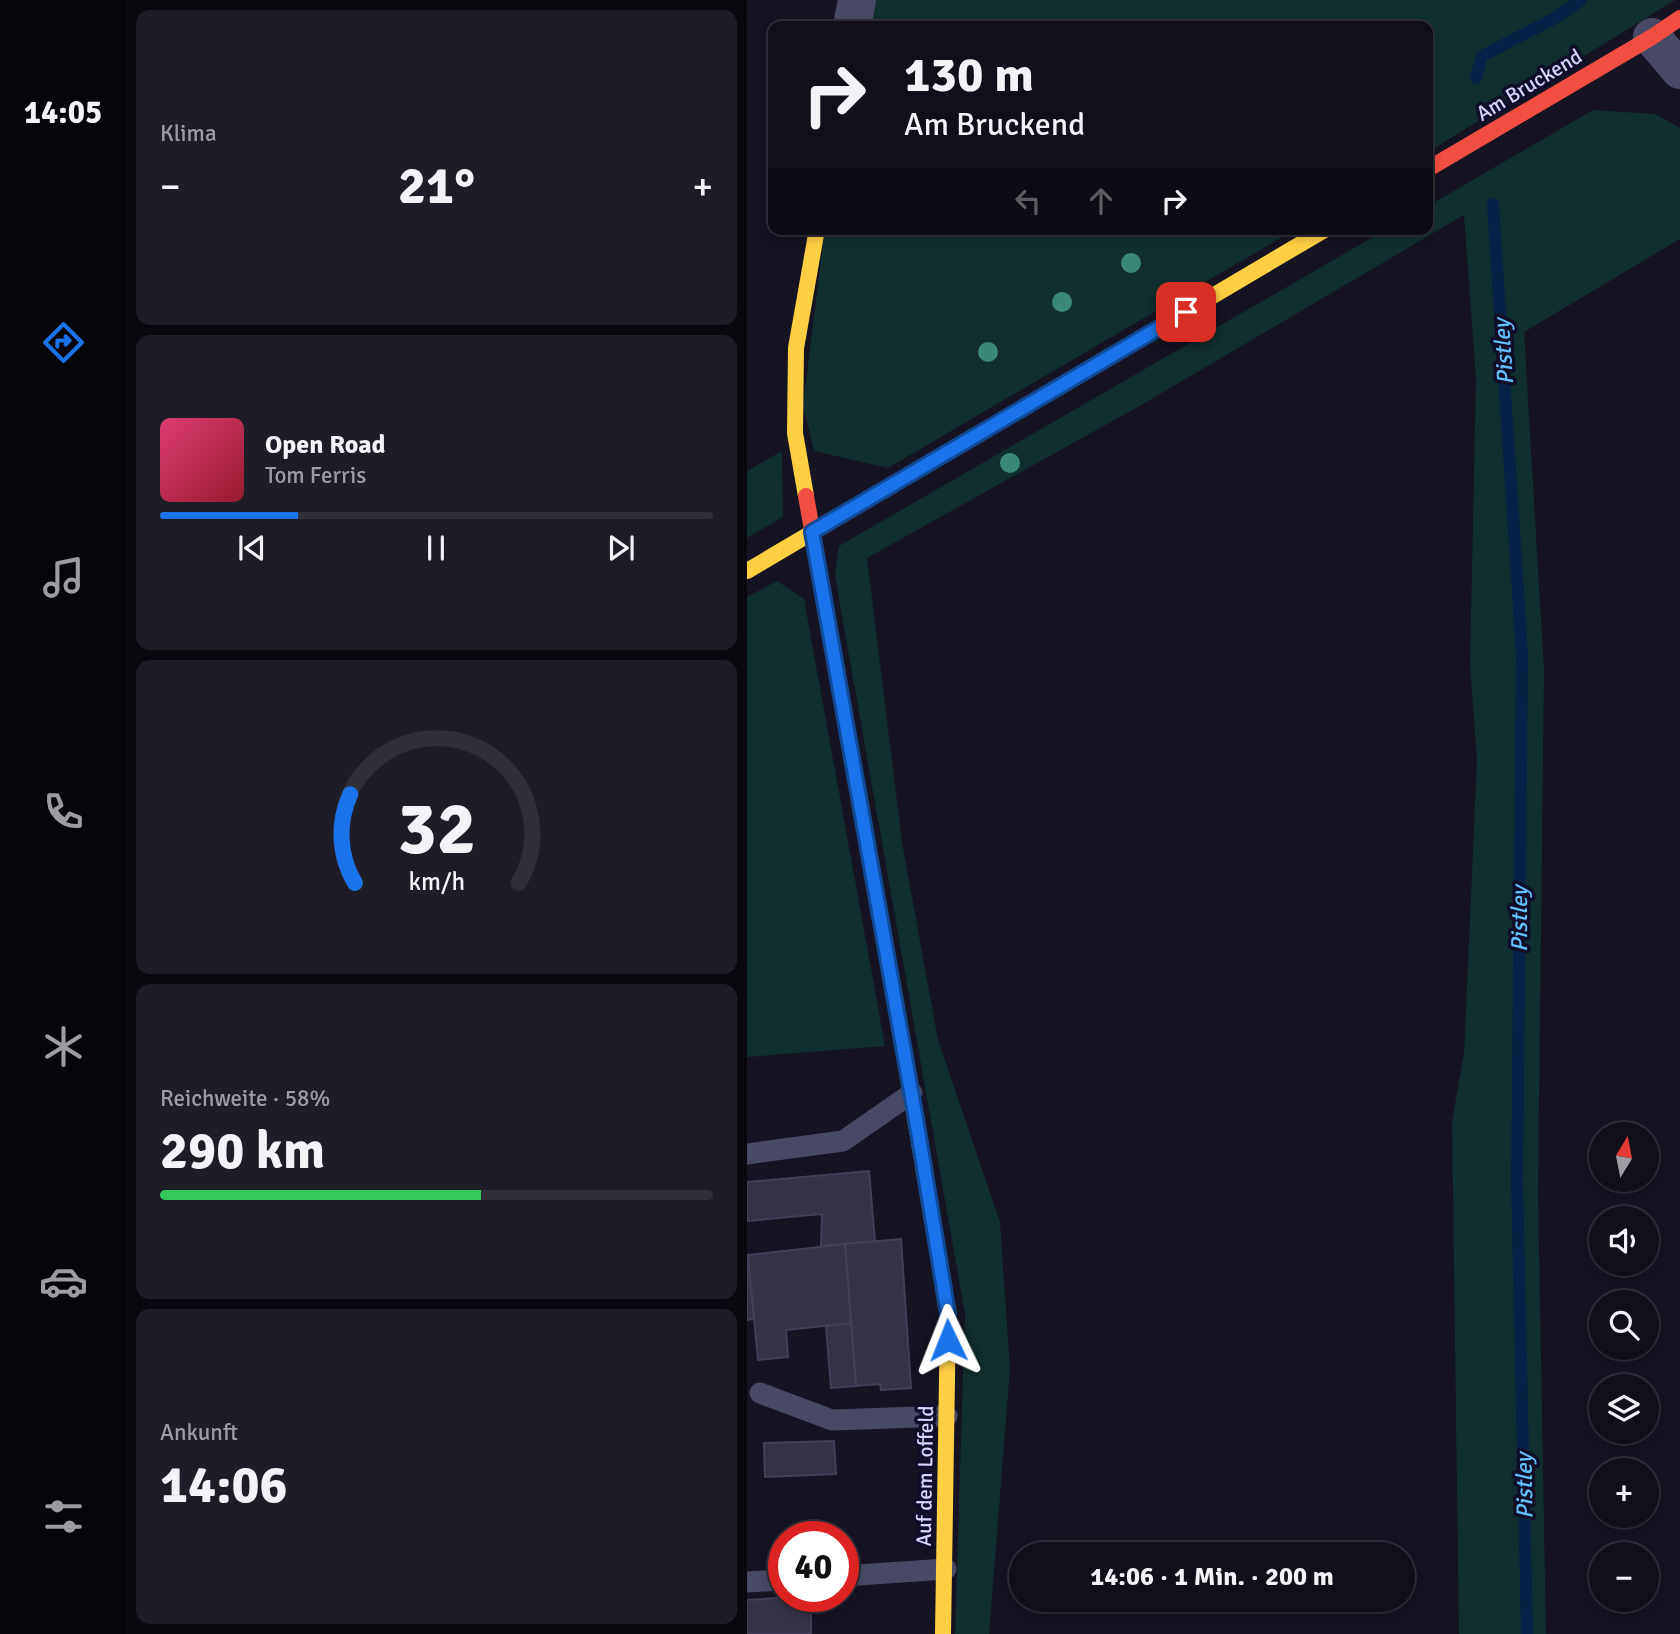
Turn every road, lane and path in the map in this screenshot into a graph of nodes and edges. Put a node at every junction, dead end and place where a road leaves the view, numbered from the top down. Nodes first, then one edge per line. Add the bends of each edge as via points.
1 (857, 0) edge
2 (853, 21) edge
3 (1671, 26) edge
4 (1680, 70) edge
5 (1433, 166) edge
6 (816, 235) edge
7 (1316, 235) edge
8 (812, 532) junction
9 (747, 571) edge
10 (912, 1093) junction
11 (747, 1154) edge
12 (760, 1393) dead end
13 (947, 1416) junction
14 (946, 1569) junction
15 (859, 1575) edge
16 (768, 1581) edge
17 (747, 1582) edge
18 (943, 1634) edge

1 - 2 street
3 - 4 street
3 - 5 street, Am Bruckend
6 - 8 street, Auf dem Loffeld via 797,348 795,408
7 - 8 street
8 - 9 street
8 - 10 street, Auf dem Loffeld
10 - 11 lane via 843,1141
10 - 13 street, Auf dem Loffeld via 948,1314
12 - 13 lane via 832,1420
13 - 14 street, Auf dem Loffeld
14 - 15 lane
14 - 18 street, Auf dem Loffeld
16 - 17 lane

